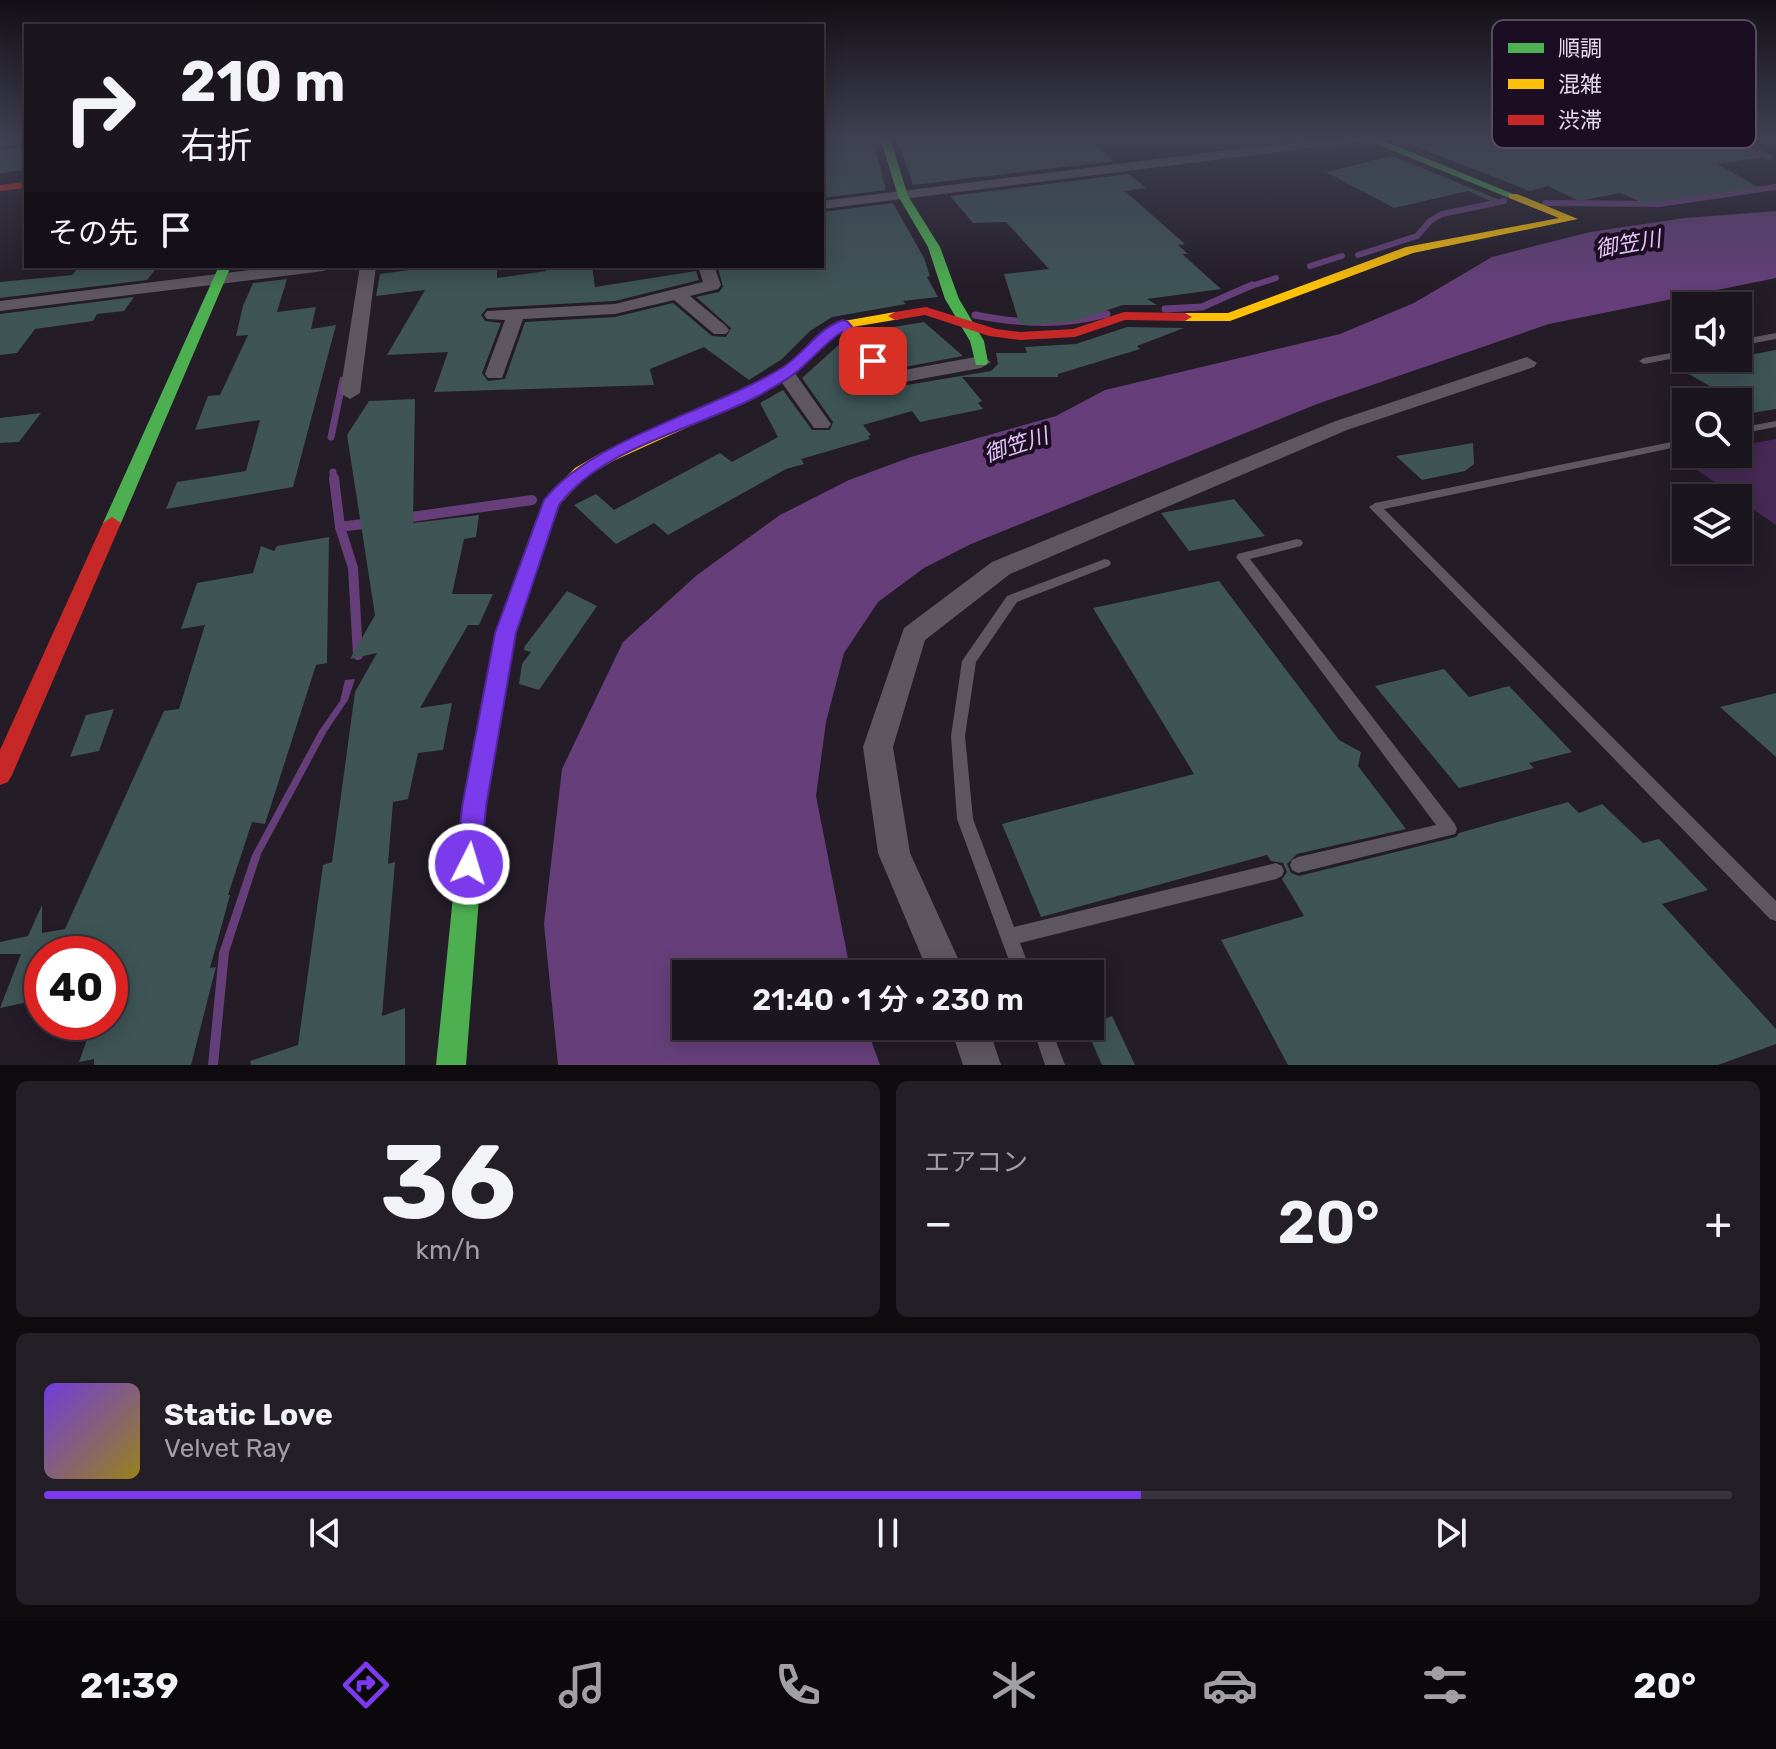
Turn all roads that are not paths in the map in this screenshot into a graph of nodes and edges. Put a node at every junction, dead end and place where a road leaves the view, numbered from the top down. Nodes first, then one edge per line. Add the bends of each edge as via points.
1 (900, 188) edge
2 (968, 188) edge
3 (1493, 188) edge
4 (903, 196) junction
5 (824, 205) edge
6 (298, 268) edge
7 (368, 268) edge
8 (707, 268) edge
9 (221, 274) edge
10 (677, 293) junction
11 (0, 306) edge
12 (516, 314) junction
13 (493, 315) dead end
14 (964, 322) junction
15 (843, 325) junction
16 (720, 330) dead end
17 (1776, 336) edge
18 (1752, 340) edge
19 (1672, 356) edge
20 (1644, 361) dead end
21 (981, 362) joint
22 (1527, 363) dead end
23 (785, 373) junction
24 (495, 374) dead end
25 (350, 393) dead end
26 (821, 424) dead end
27 (1776, 424) edge
28 (1752, 428) edge
29 (1672, 445) edge
30 (1297, 543) dead end
31 (1105, 563) dead end
32 (0, 775) edge
33 (1298, 865) dead end
34 (1276, 871) dead end
35 (1776, 913) edge
36 (1010, 937) junction
37 (941, 960) edge
38 (1018, 960) edge
39 (974, 1040) edge
40 (1046, 1040) edge
41 (451, 1065) edge
42 (982, 1065) edge
43 (1055, 1065) edge

1 - 4 street
2 - 4 street
3 - 14 street via 1572,219 1410,250 1230,317 1124,316 1075,333 1021,336
4 - 5 street
4 - 14 street via 934,247
6 - 9 street
7 - 25 street
8 - 10 street via 712,285
9 - 11 street
9 - 32 street
10 - 12 street via 615,309
10 - 16 street
12 - 13 street
12 - 24 street
14 - 15 street via 926,311
14 - 21 street via 977,341
15 - 21 street via 888,379
15 - 23 street
17 - 18 lane
19 - 20 lane
22 - 37 street via 1340,426 1001,568 913,635 878,747 894,853
23 - 26 street
23 - 41 street via 607,457 581,472 550,504 505,633 474,807
27 - 28 lane
29 - 35 lane via 1375,507
30 - 33 lane via 1242,557 1449,829
31 - 36 lane via 1012,599 969,661 958,736 965,819
34 - 36 lane
36 - 38 lane
39 - 42 street
40 - 43 lane

